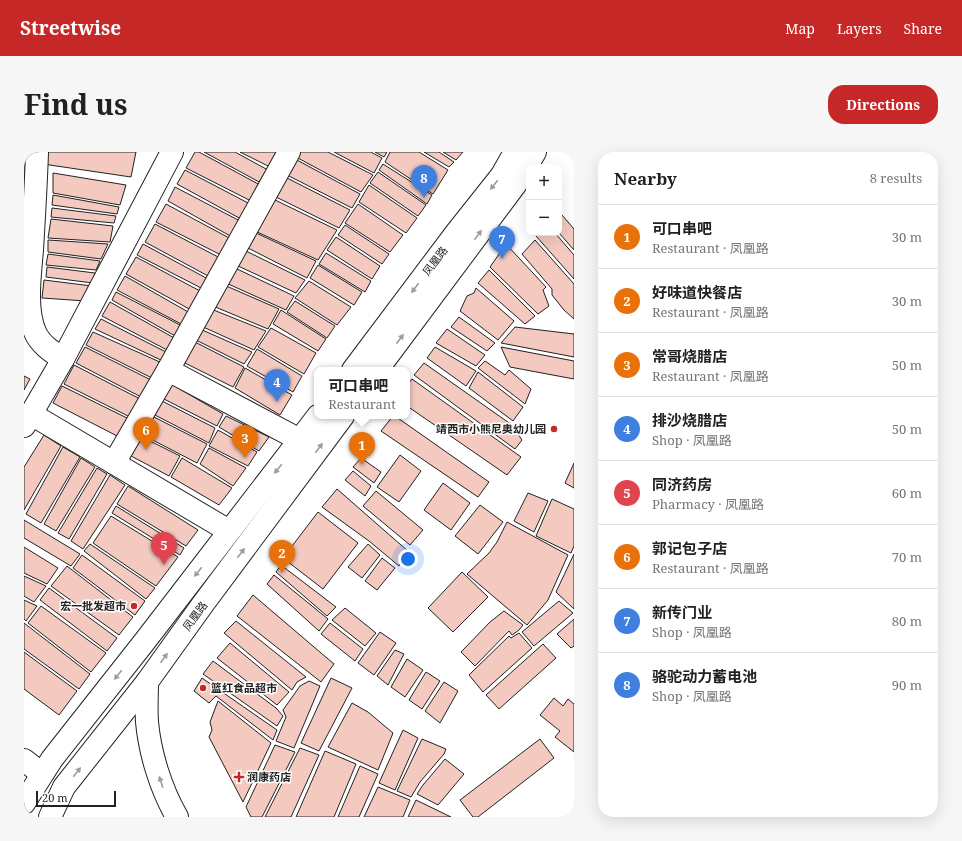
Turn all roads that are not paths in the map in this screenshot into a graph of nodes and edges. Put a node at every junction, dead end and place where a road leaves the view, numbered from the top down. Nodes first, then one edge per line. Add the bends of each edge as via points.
1 (37, 152) edge
2 (172, 152) edge
3 (289, 152) edge
4 (515, 152) edge
5 (535, 152) edge
6 (63, 359) junction
7 (355, 367) edge
8 (379, 367) edge
9 (168, 370) junction
10 (316, 419) edge
11 (341, 419) edge
12 (27, 420) edge
13 (300, 440) junction
14 (114, 463) junction
15 (229, 532) junction
16 (147, 682) junction
17 (35, 767) edge
18 (24, 802) edge
19 (50, 817) edge
20 (178, 817) edge

1 - 6 main road via 31,315 38,338
2 - 6 main road
3 - 9 main road
4 -> 7 main road, 凤凰路 via 502,175
8 -> 5 main road, 凤凰路 via 515,185
6 - 12 main road
9 - 13 main road
9 - 14 main road
10 - 13 main road
16 -> 11 main road, 凤凰路
12 - 14 main road
13 -> 15 main road
14 - 15 main road
15 -> 17 main road
19 -> 16 main road, 凤凰路 via 64,787
20 -> 16 main road via 163,787 152,753 147,722
17 - 18 main road

